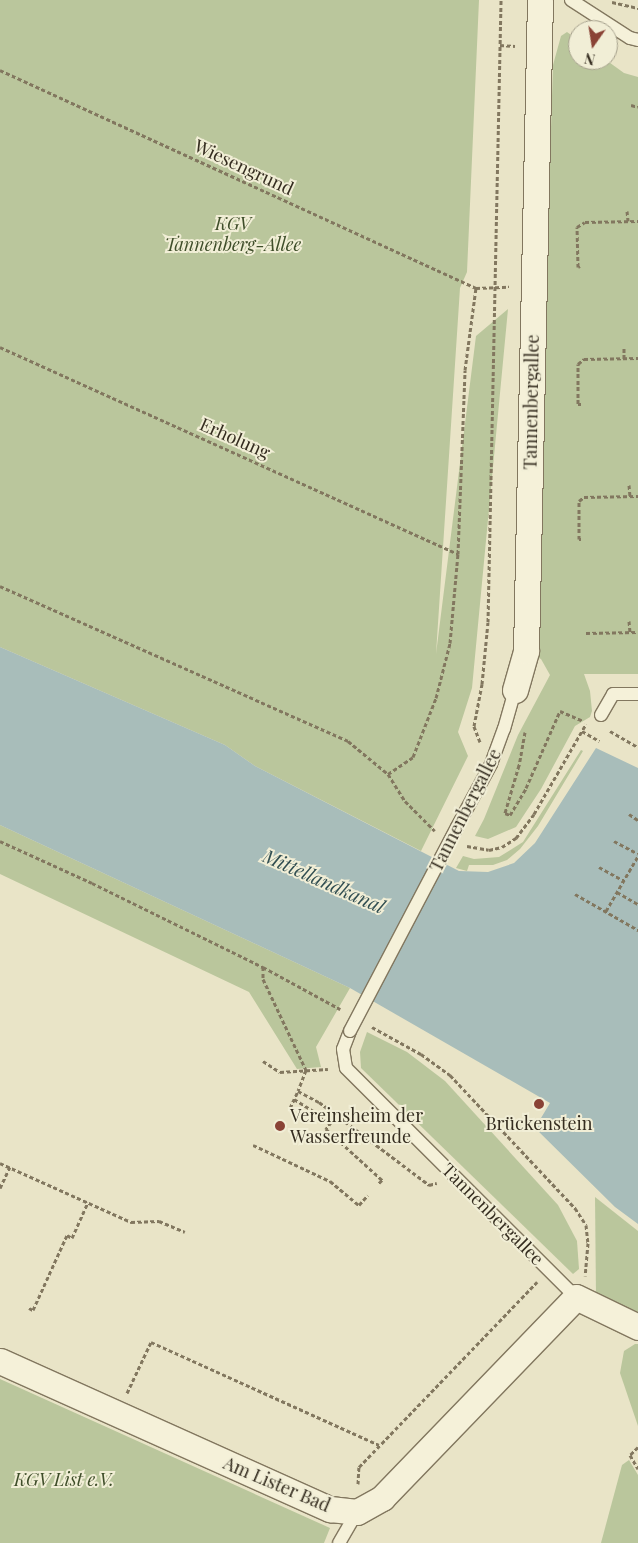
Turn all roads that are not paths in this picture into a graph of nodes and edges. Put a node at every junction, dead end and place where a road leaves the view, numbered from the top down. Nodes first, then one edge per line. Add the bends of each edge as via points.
1 (540, 0) edge
2 (571, 0) edge
3 (638, 40) edge
4 (515, 690) joint
5 (638, 694) edge
6 (601, 715) dead end
7 (576, 1297) junction
8 (638, 1328) edge
9 (0, 1361) edge
10 (357, 1512) junction
11 (339, 1543) edge

1 - 4 street, Tannenbergallee via 526,651
2 - 3 lane
4 - 7 lane, Tannenbergallee, bridge via 491,764 343,1049 346,1068
5 - 6 lane via 613,694
7 - 8 street
7 - 10 street via 382,1498
9 - 10 street, Am Lister Bad via 330,1509
10 - 11 lane

